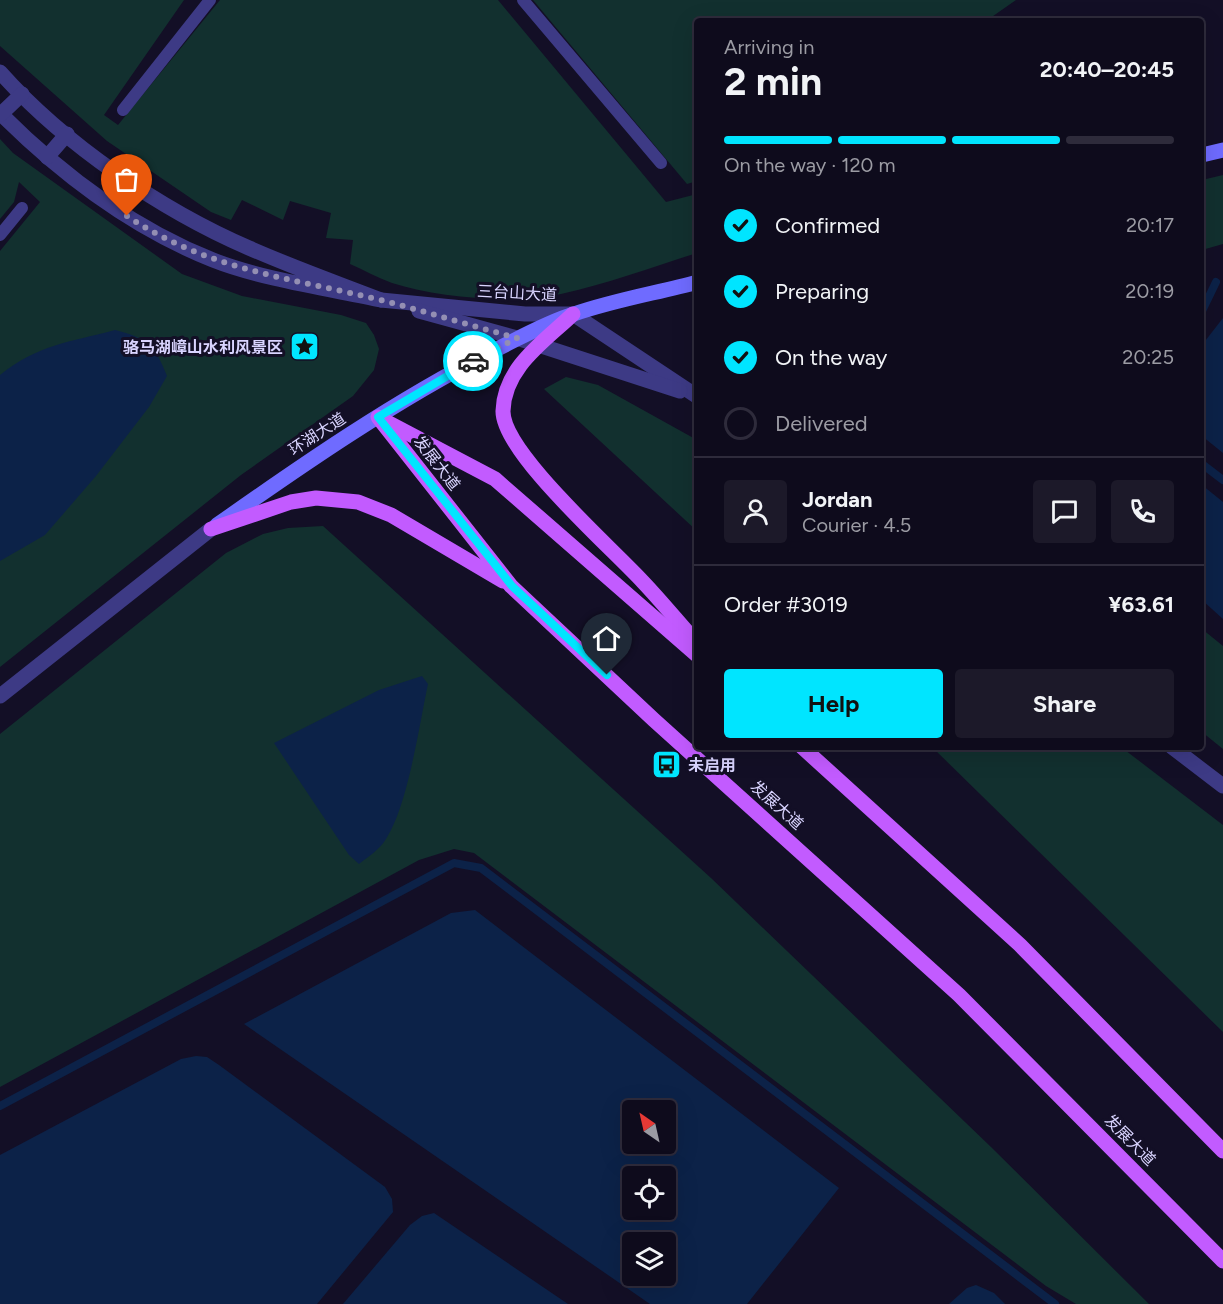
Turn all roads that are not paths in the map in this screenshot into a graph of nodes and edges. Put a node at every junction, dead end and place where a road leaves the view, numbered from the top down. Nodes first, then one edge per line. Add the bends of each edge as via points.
1 (210, 0) edge
2 (523, 0) edge
3 (0, 72) edge
4 (22, 94) junction
5 (123, 110) dead end
6 (1, 114) edge
7 (67, 134) junction
8 (1223, 150) edge
9 (1204, 155) edge
10 (47, 157) junction
11 (660, 163) dead end
12 (22, 208) dead end
13 (0, 235) edge
14 (694, 283) edge
15 (381, 300) junction
16 (573, 314) junction
17 (517, 338) junction
18 (540, 346) junction
19 (694, 395) edge
20 (694, 396) edge
21 (378, 417) junction
22 (211, 530) junction
23 (512, 586) junction
24 (694, 639) edge
25 (694, 653) edge
26 (0, 696) edge
27 (805, 750) edge
28 (1176, 750) edge
29 (1223, 786) edge
30 (1223, 1151) edge
31 (1223, 1261) edge

1 - 5 lane
2 - 11 lane
3 - 4 street
4 - 6 street
4 - 7 street
6 - 10 street
7 - 10 street
7 - 15 street via 176,212 248,248
8 - 9 main road
10 - 15 street via 146,229 214,260
12 - 13 lane
14 - 16 main road, 环湖大道
15 - 16 street, 三台山大道 via 525,314
15 - 17 street
16 - 17 main road, 环湖大道
16 - 18 main road
16 - 19 street, 三台山大道
17 - 18 street
17 - 21 main road, 环湖大道
18 - 20 street
18 - 24 main road via 518,366 508,386 503,412 510,436 543,478
21 - 22 main road, 环湖大道
21 - 23 main road, 发展大道
21 - 25 main road, 发展大道 via 495,479
22 - 23 main road via 291,502 316,498 358,502 391,515
22 - 26 street, 环湖大道
23 - 31 main road, 发展大道 via 654,720 960,995
27 - 30 main road via 1020,945
28 - 29 street

